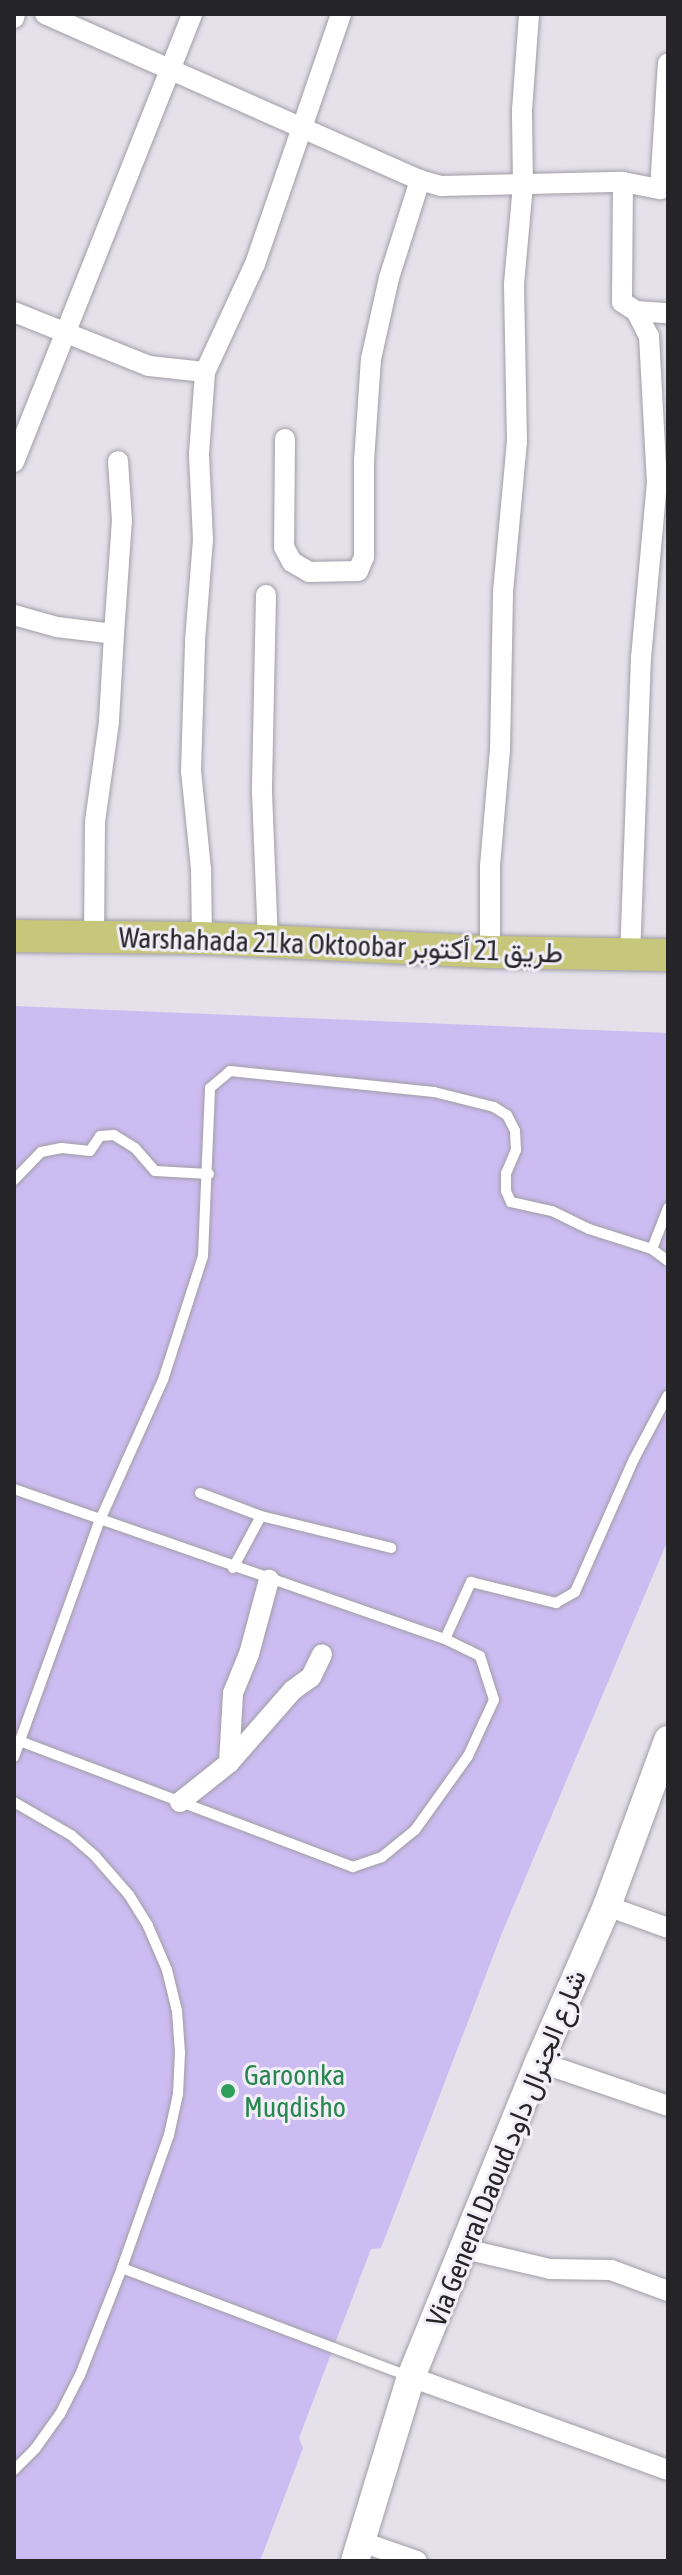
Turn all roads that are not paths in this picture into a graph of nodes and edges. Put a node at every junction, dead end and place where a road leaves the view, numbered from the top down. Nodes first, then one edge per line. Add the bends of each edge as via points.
1 (45, 14) edge
2 (192, 14) edge
3 (341, 14) edge
4 (529, 14) edge
5 (668, 63) edge
6 (171, 68) junction
7 (300, 126) junction
8 (420, 180) junction
9 (623, 182) junction
10 (523, 186) junction
11 (664, 189) edge
12 (636, 311) junction
13 (14, 312) edge
14 (668, 313) edge
15 (67, 331) junction
16 (205, 372) junction
17 (285, 439) dead end
18 (118, 461) dead end
19 (14, 462) edge
20 (266, 595) dead end
21 (14, 615) edge
22 (114, 634) junction
23 (14, 936) edge
24 (94, 937) junction
25 (202, 938) junction
26 (268, 940) junction
27 (490, 952) junction
28 (630, 954) junction
29 (668, 955) edge
30 (209, 1174) junction
31 (14, 1180) edge
32 (668, 1208) edge
33 (652, 1249) junction
34 (668, 1261) edge
35 (668, 1395) edge
36 (14, 1489) edge
37 (200, 1493) dead end
38 (261, 1516) junction
39 (100, 1520) junction
40 (391, 1548) dead end
41 (233, 1568) junction
42 (269, 1580) junction
43 (445, 1639) junction
44 (322, 1654) dead end
45 (668, 1740) edge
46 (20, 1741) junction
47 (14, 1757) edge
48 (229, 1763) junction
49 (14, 1802) edge
50 (180, 1802) junction
51 (607, 1906) junction
52 (668, 1928) edge
53 (539, 2062) junction
54 (668, 2106) edge
55 (465, 2249) junction
56 (122, 2268) junction
57 (668, 2291) edge
58 (411, 2377) junction
59 (14, 2470) edge
60 (668, 2470) edge
61 (358, 2551) edge
62 (417, 2561) edge

1 - 6 street
2 - 6 street
3 - 7 street
4 - 10 street
5 - 11 street
6 - 7 street
6 - 15 street
7 - 8 street
7 - 16 street via 255,264
8 - 10 street via 441,186
8 - 17 street via 389,278 371,359 364,557 358,571 309,572 292,562 284,547
9 - 10 street
9 - 11 street
9 - 12 street via 622,302
10 - 27 street via 514,284 517,442 503,592
12 - 14 street
12 - 28 street via 649,336 657,482 641,657
13 - 15 street
15 - 16 street via 149,366
15 - 19 street
16 - 25 street via 191,771
18 - 22 street via 122,521
20 - 26 street via 262,793
21 - 22 street via 69,630
22 - 24 street via 95,821
23 - 24 main road, Warshahada 21ka Oktoobar طريق 21 أكتوبر
24 - 25 main road, Warshahada 21ka Oktoobar طريق 21 أكتوبر
25 - 26 main road, Warshahada 21ka Oktoobar طريق 21 أكتوبر
26 - 27 main road, Warshahada 21ka Oktoobar طريق 21 أكتوبر
27 - 28 main road, Warshahada 21ka Oktoobar طريق 21 أكتوبر
28 - 29 main road, Warshahada 21ka Oktoobar طريق 21 أكتوبر
30 - 31 lane via 155,1171 135,1148 114,1135 100,1136 90,1151 41,1152
30 - 33 lane via 210,1088 230,1071 434,1092 507,1115 516,1150 506,1173 511,1202 552,1211
30 - 39 lane via 203,1256 163,1380
32 - 33 lane
33 - 34 lane
35 - 43 lane via 575,1592 556,1603 471,1582
36 - 39 lane
37 - 38 lane
38 - 40 lane
38 - 41 lane
39 - 41 lane
39 - 46 lane
41 - 42 lane
42 - 43 lane
42 - 48 street via 233,1693
43 - 50 lane via 480,1656 494,1700 468,1756 415,1830 382,1857 353,1867
44 - 48 street via 311,1677
45 - 51 main road, Via General Daoud شارع الجنرال داود
46 - 47 lane
46 - 50 lane
48 - 50 street
49 - 56 lane via 71,1835 129,1895 148,1926 174,1997 178,2094
51 - 52 street
51 - 53 main road, Via General Daoud شارع الجنرال داود
53 - 54 street
53 - 55 main road, Via General Daoud شارع الجنرال داود
55 - 57 street via 550,2269 611,2270
55 - 58 main road, Via General Daoud شارع الجنرال داود
56 - 58 lane
56 - 59 lane via 60,2414
58 - 60 street
58 - 61 main road, Via General Daoud شارع الجنرال داود
61 - 62 street

